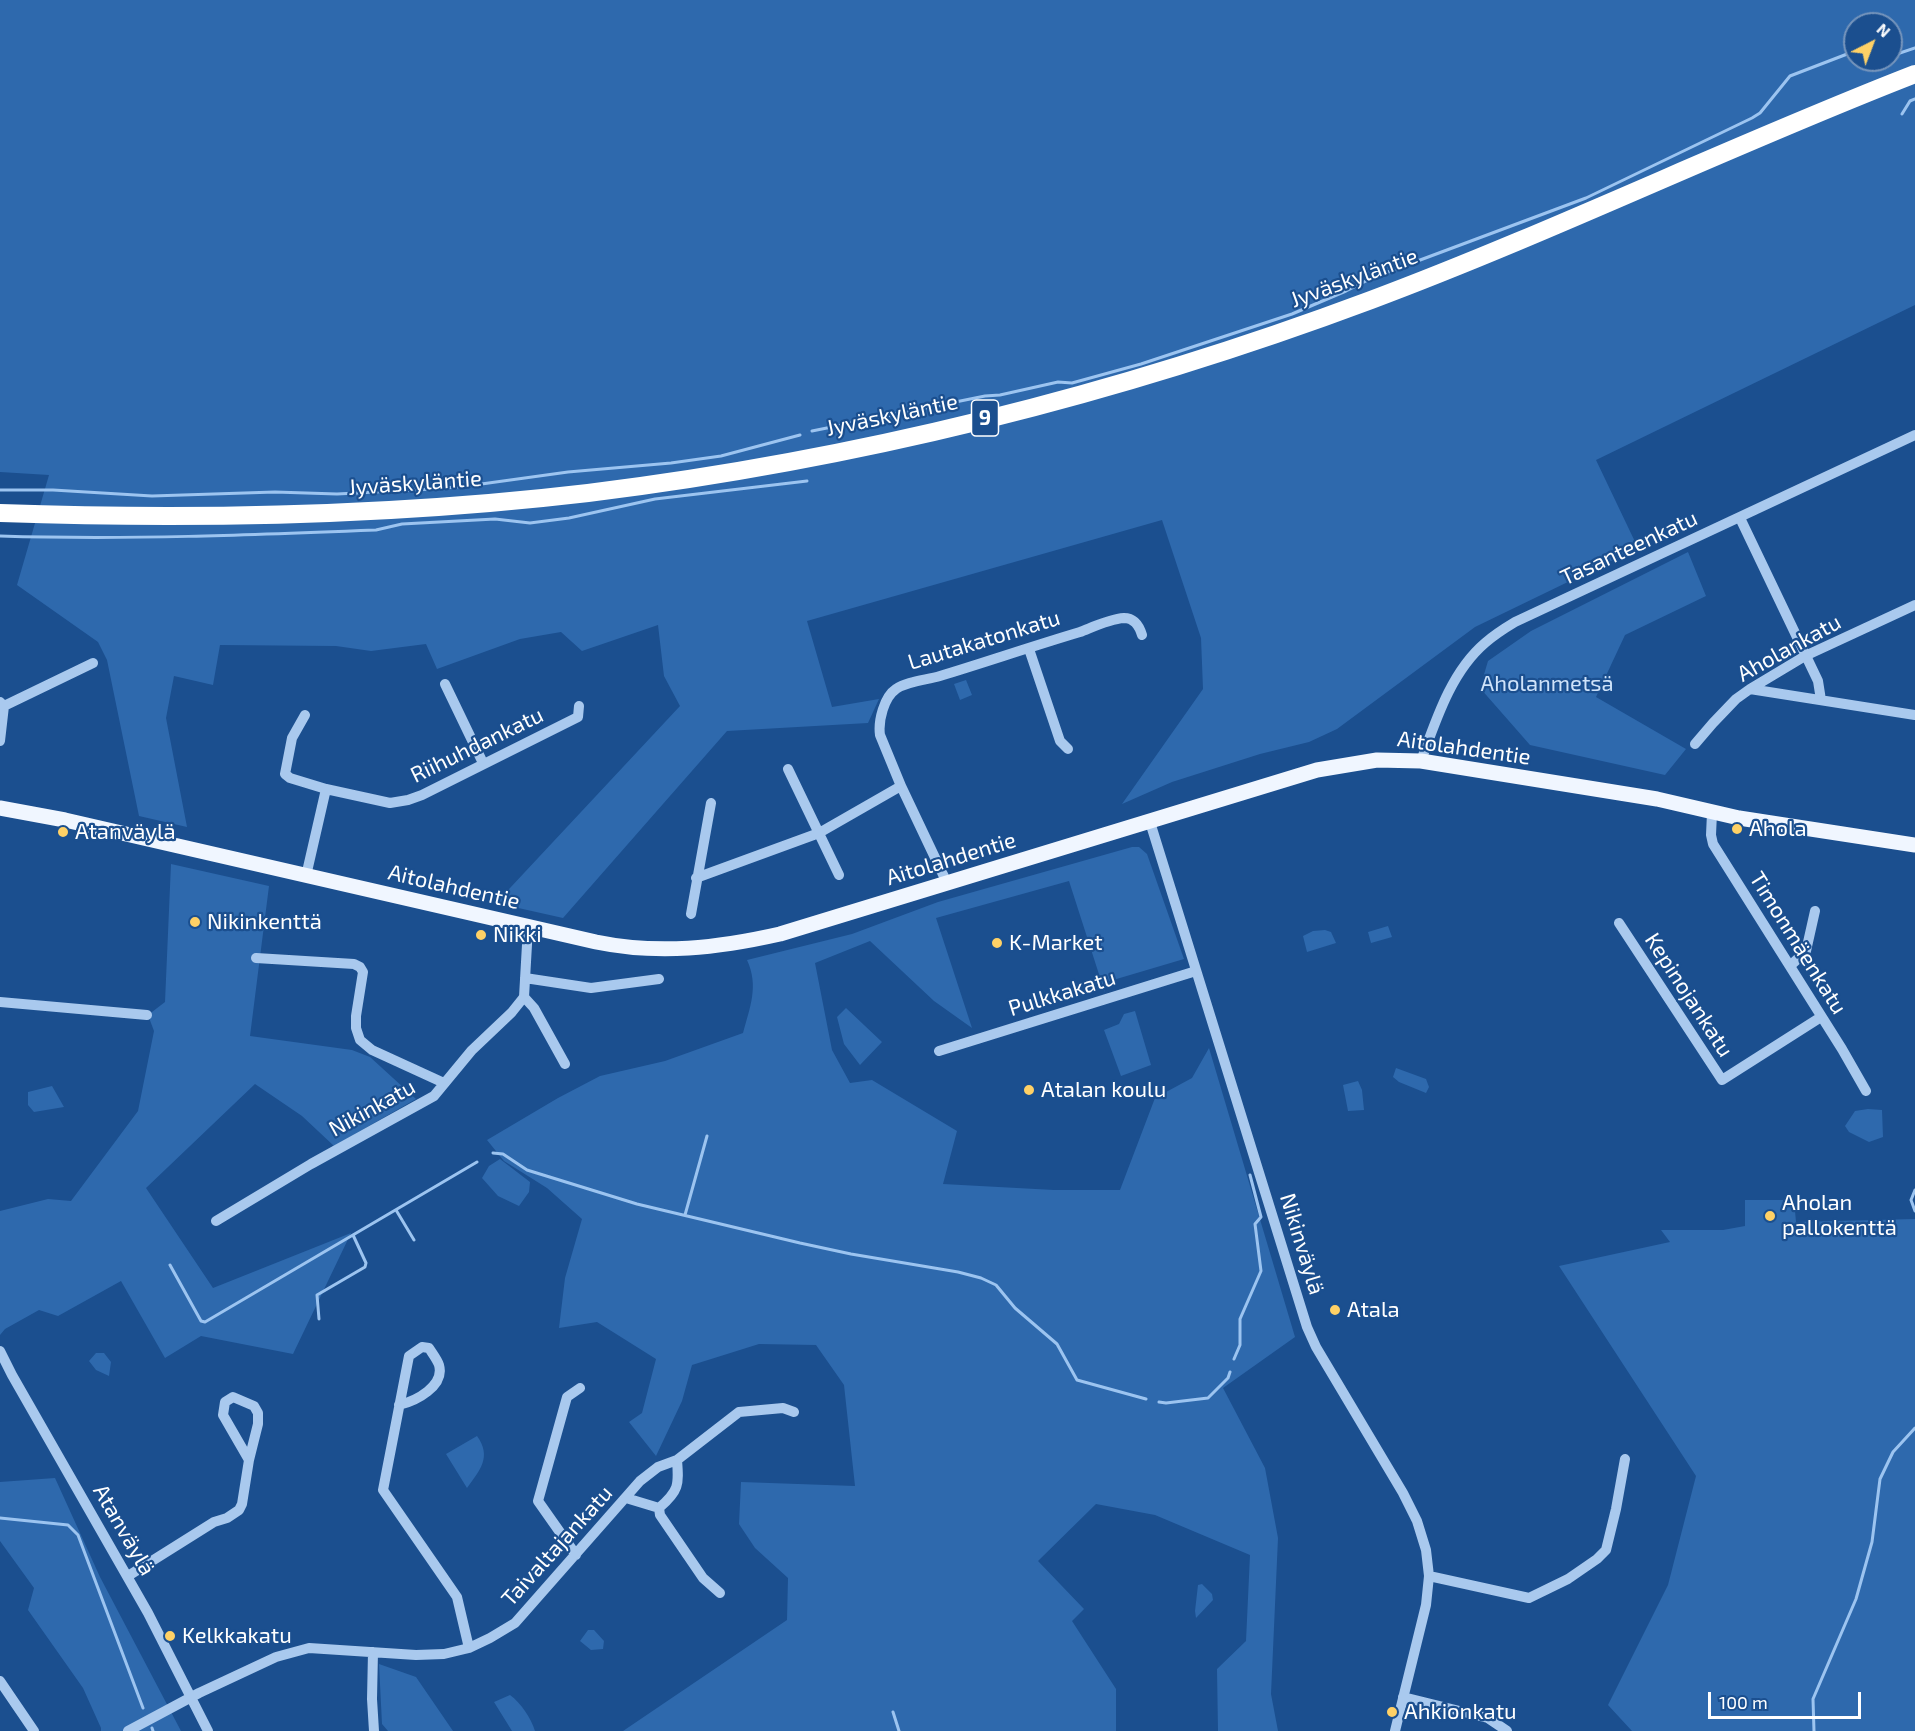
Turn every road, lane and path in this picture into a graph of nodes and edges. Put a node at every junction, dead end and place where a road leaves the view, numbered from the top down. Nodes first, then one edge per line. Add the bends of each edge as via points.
1 (1915, 74) edge
2 (1915, 435) edge
3 (0, 513) edge
4 (1740, 518) junction
5 (1915, 605) edge
6 (1142, 635) dead end
7 (1029, 649) junction
8 (1805, 656) junction
9 (93, 663) dead end
10 (445, 684) dead end
11 (1750, 689) junction
12 (1821, 700) junction
13 (2, 704) edge
14 (579, 706) dead end
15 (305, 715) dead end
16 (1915, 715) edge
17 (0, 741) edge
18 (1695, 744) dead end
19 (1068, 748) dead end
20 (1421, 761) junction
21 (483, 764) junction
22 (788, 769) dead end
23 (901, 786) junction
24 (326, 789) junction
25 (711, 803) dead end
26 (0, 808) edge
27 (1712, 813) junction
28 (1150, 822) junction
29 (819, 833) junction
30 (1915, 845) edge
31 (839, 875) dead end
32 (306, 876) junction
33 (696, 878) junction
34 (946, 883) junction
35 (1815, 910) dead end
36 (690, 914) dead end
37 (1619, 923) dead end
38 (528, 927) junction
39 (256, 958) dead end
40 (1790, 966) junction
41 (1196, 971) junction
42 (525, 978) junction
43 (659, 979) dead end
44 (524, 997) junction
45 (0, 1002) edge
46 (147, 1015) dead end
47 (1821, 1017) junction
48 (939, 1051) dead end
49 (565, 1064) dead end
50 (444, 1083) junction
51 (1866, 1091) dead end
52 (216, 1221) dead end
53 (0, 1351) edge
54 (580, 1388) dead end
55 (399, 1405) junction
56 (794, 1412) dead end
57 (1625, 1459) dead end
58 (249, 1460) junction
59 (677, 1460) junction
60 (626, 1498) junction
61 (659, 1508) junction
62 (576, 1555) junction
63 (128, 1576) junction
64 (1429, 1576) junction
65 (720, 1593) dead end
66 (469, 1648) junction
67 (374, 1652) junction
68 (0, 1681) edge
69 (192, 1697) junction
70 (1403, 1697) junction
71 (34, 1731) edge
72 (128, 1731) edge
73 (208, 1731) edge
74 (374, 1731) edge
75 (1395, 1731) edge
76 (1507, 1731) edge

1 - 3 highway, Jyväskyläntie / 9 via 1371,300 1159,372 919,435 725,473 586,493 431,507 177,517
2 - 4 street, Tasanteenkatu
4 - 8 street
4 - 20 street, Tasanteenkatu via 1515,622 1491,638 1454,681
5 - 8 street, Aholankatu
6 - 7 street, Lautakatonkatu via 1136,622 1124,618
7 - 19 street via 1060,741
7 - 23 street, Lautakatonkatu via 894,690 879,726
8 - 11 street, Aholankatu
8 - 12 street via 1818,681
9 - 13 street
10 - 21 street
11 - 12 street
11 - 18 street, Aholankatu
12 - 16 street
13 - 17 street
14 - 21 street, Riihuhdankatu via 578,717
15 - 24 street, Riihuhdankatu via 292,738 285,774
20 - 27 main road, Aitolahdentie via 1657,799
20 - 28 main road, Aitolahdentie via 1377,760 1317,770
21 - 24 street, Riihuhdankatu via 408,800 390,803
22 - 29 street
23 - 29 street
23 - 34 street, Lautakatonkatu
24 - 32 street
25 - 33 street
26 - 32 main road, Aitolahdentie
27 - 30 main road, Aitolahdentie
27 - 40 street, Timonmäenkatu via 1713,844
28 - 34 main road, Aitolahdentie
28 - 41 street, Nikinväylä
29 - 31 street
29 - 33 street
32 - 38 main road, Aitolahdentie
33 - 36 street
34 - 38 main road, Aitolahdentie via 801,929 712,947 621,947
35 - 40 street via 1806,951
37 - 47 street, Kepinojankatu via 1722,1080
38 - 42 street
39 - 50 street via 360,967 363,972 356,1028 360,1040 372,1050
40 - 47 street, Timonmäenkatu
41 - 48 street, Pulkkakatu
41 - 64 street, Nikinväylä via 1307,1327 1413,1512 1424,1540
42 - 43 street via 591,988
42 - 44 street
44 - 49 street
44 - 50 street, Nikinkatu
45 - 46 street
47 - 51 street, Timonmäenkatu
50 - 52 street, Nikinkatu via 434,1096
53 - 63 street, Atanväylä
54 - 62 street via 567,1397 538,1501
55 - 55 street via 408,1356 422,1347 429,1348 439,1364 440,1376 434,1387
55 - 66 street via 383,1490 457,1597
56 - 59 street, Taivaltajankatu via 783,1408 739,1412
57 - 64 street via 1606,1550 1568,1579 1529,1598
58 - 58 street via 258,1413 254,1406 233,1397 225,1402 223,1415
58 - 63 street via 239,1510
59 - 60 street, Taivaltajankatu via 658,1467
59 - 61 street via 678,1483 673,1496
60 - 61 street
60 - 62 street, Taivaltajankatu
61 - 65 street via 703,1578
62 - 66 street, Taivaltajankatu via 515,1623
63 - 69 street, Atanväylä
64 - 70 street, Nikinväylä via 1423,1620
66 - 67 street, Taivaltajankatu via 444,1654
67 - 69 street, Taivaltajankatu via 309,1648 276,1656
67 - 74 street
68 - 71 street
69 - 72 street, Taivaltajankatu
69 - 73 street, Atanväylä
70 - 75 street, Nikinväylä
70 - 76 street via 1488,1718

